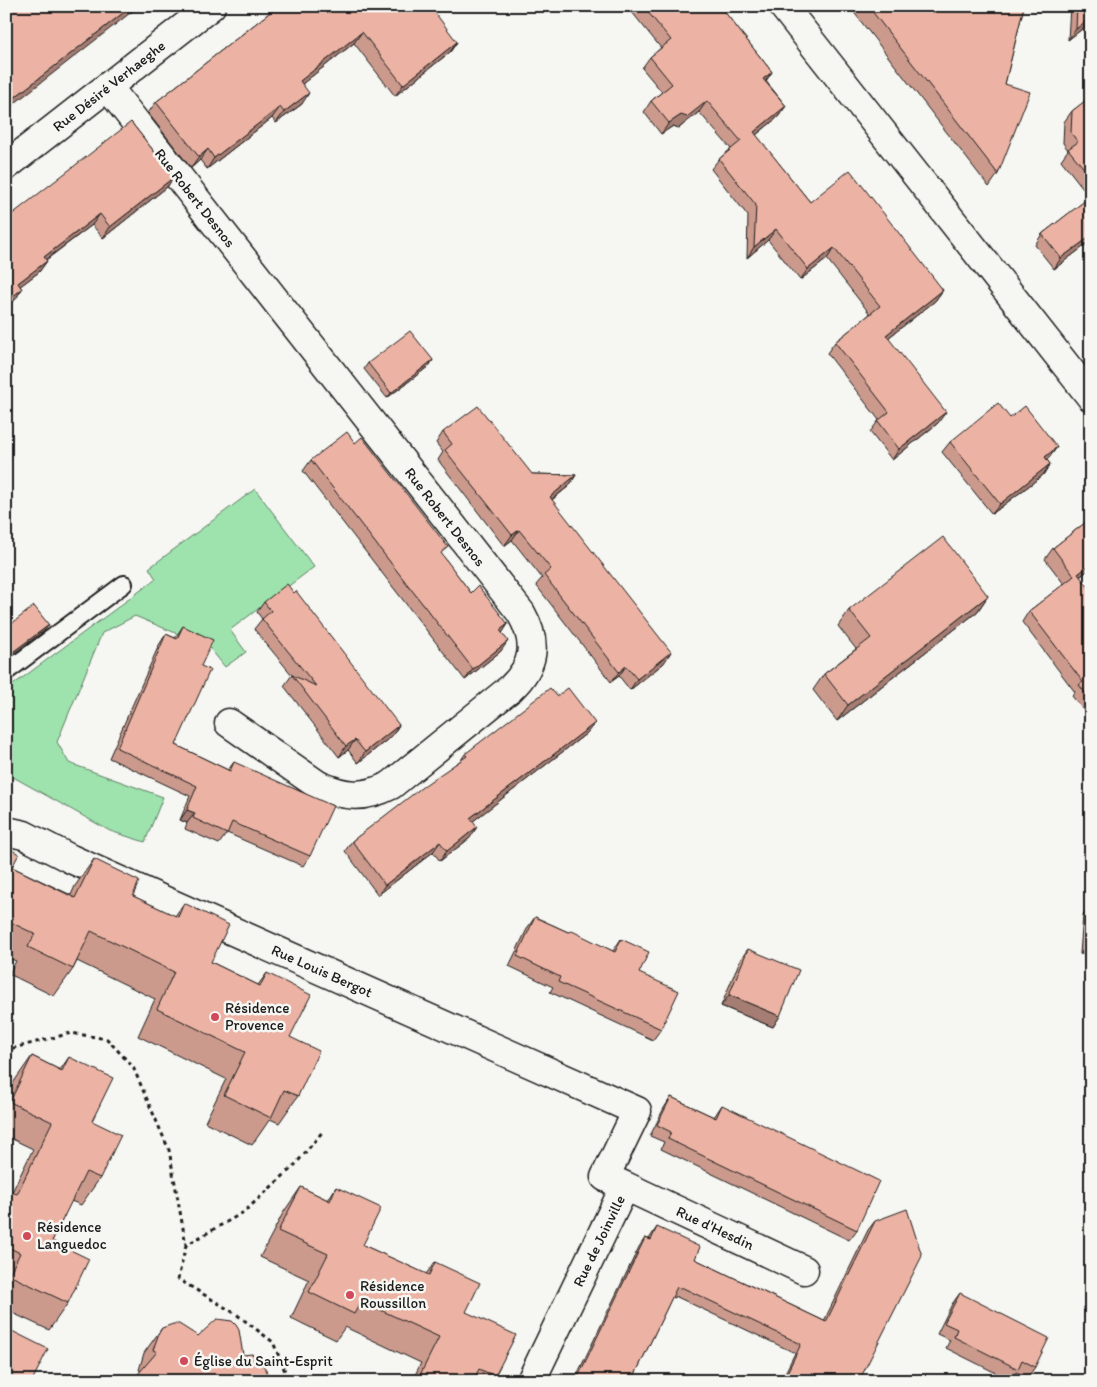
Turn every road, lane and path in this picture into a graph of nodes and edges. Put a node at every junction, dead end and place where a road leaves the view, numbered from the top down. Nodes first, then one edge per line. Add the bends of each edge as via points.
1 (211, 6) edge
2 (783, 6) edge
3 (108, 87) junction
4 (6, 166) edge
5 (1091, 397) edge
6 (124, 584) dead end
7 (6, 672) edge
8 (229, 723) dead end
9 (6, 831) edge
10 (6, 1053) edge
11 (637, 1111) joint
12 (324, 1130) dead end
13 (625, 1186) junction
14 (186, 1245) junction
15 (804, 1270) dead end
16 (289, 1381) edge
17 (531, 1381) edge

1 - 3 street, Rue Désiré Verhaeghe
2 - 5 street
3 - 4 street, Rue Désiré Verhaeghe
3 - 8 street, Rue Robert Desnos via 521,613 531,635 532,652 527,668 511,688 391,784 368,795 344,794 318,785
6 - 7 lane
9 - 11 street, Rue Louis Bergot via 24,834 80,863
10 - 14 path via 10,1049 71,1033 107,1039 133,1067 169,1150
11 - 13 street, Rue de Joinville via 605,1177
12 - 14 path via 294,1166 244,1212
13 - 15 street, Rue d'Hesdin
13 - 17 street, Rue de Joinville
14 - 16 path via 178,1279 236,1314 272,1342

